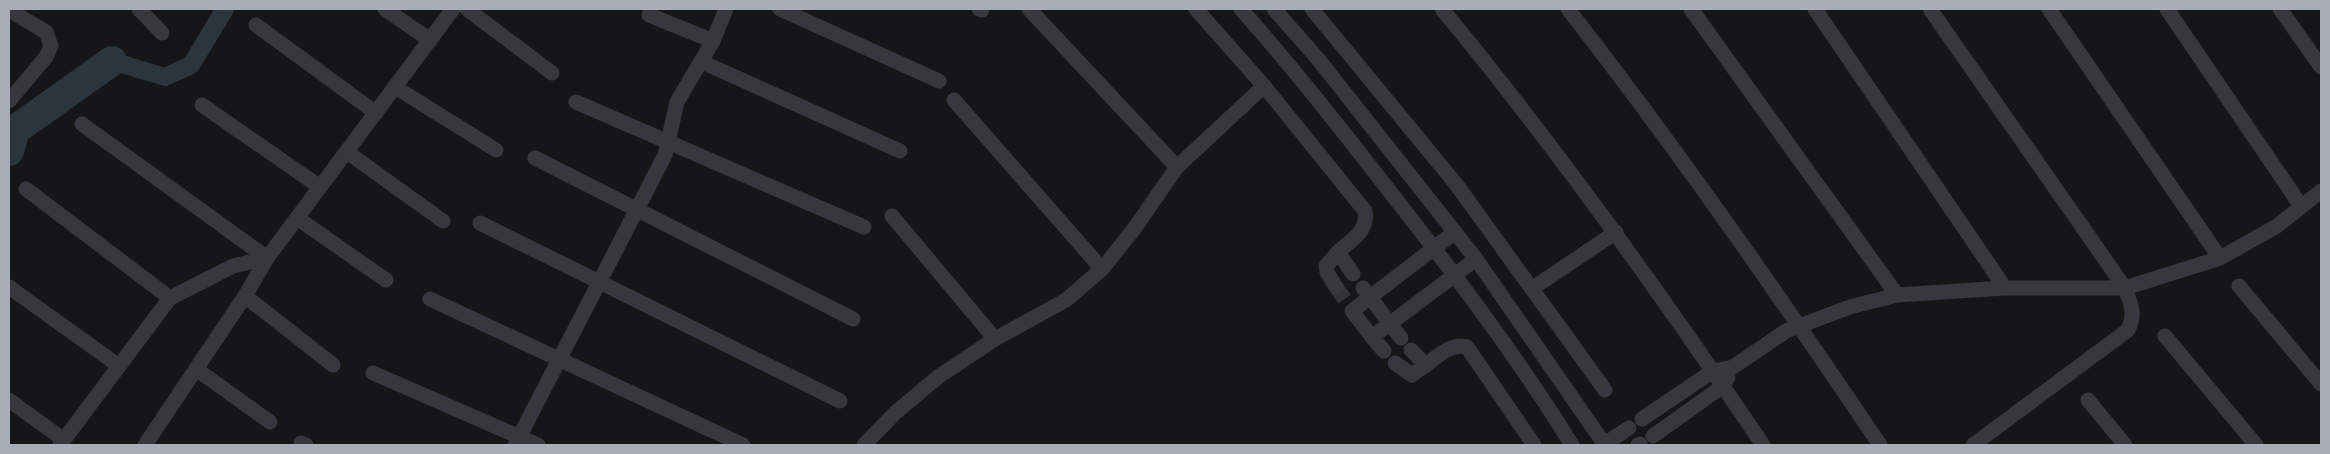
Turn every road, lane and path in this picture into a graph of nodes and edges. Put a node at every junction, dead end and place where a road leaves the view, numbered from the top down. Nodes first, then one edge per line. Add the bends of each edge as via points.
1 (139, 9) edge
2 (385, 9) edge
3 (453, 9) edge
4 (468, 9) edge
5 (726, 9) edge
6 (780, 9) edge
7 (1029, 9) edge
8 (1196, 9) edge
9 (1241, 9) edge
10 (1274, 9) edge
11 (1312, 9) edge
12 (1442, 9) edge
13 (1568, 9) edge
14 (1691, 9) edge
15 (1815, 9) edge
16 (1930, 9) edge
17 (2049, 9) edge
18 (2167, 9) edge
19 (2280, 9) edge
20 (9, 10) edge
21 (803, 13) edge
22 (649, 15) dead end
23 (256, 25) dead end
24 (162, 33) dead end
25 (430, 40) junction
26 (713, 41) junction
27 (702, 62) junction
28 (2321, 67) edge
29 (552, 73) dead end
30 (938, 81) dead end
31 (1264, 86) junction
32 (395, 87) junction
33 (954, 100) dead end
34 (9, 101) edge
35 (576, 102) dead end
36 (202, 104) dead end
37 (376, 113) junction
38 (82, 124) dead end
39 (668, 142) junction
40 (496, 150) dead end
41 (900, 151) dead end
42 (347, 152) junction
43 (535, 158) dead end
44 (1177, 167) junction
45 (320, 187) junction
46 (26, 189) dead end
47 (2321, 191) edge
48 (2301, 206) junction
49 (636, 209) junction
50 (892, 216) dead end
51 (297, 218) junction
52 (443, 221) dead end
53 (480, 223) dead end
54 (864, 227) dead end
55 (1455, 232) junction
56 (1616, 232) junction
57 (1433, 248) junction
58 (1338, 252) junction
59 (267, 258) junction
60 (1476, 258) junction
61 (2220, 258) junction
62 (1102, 269) junction
63 (1353, 274) dead end
64 (1455, 275) junction
65 (386, 280) dead end
66 (598, 282) junction
67 (2239, 286) dead end
68 (9, 287) edge
69 (1336, 287) tunnel mouth
70 (1533, 288) junction
71 (2005, 288) junction
72 (2125, 288) junction
73 (1366, 293) junction
74 (1897, 295) junction
75 (245, 296) junction
76 (170, 298) junction
77 (430, 299) dead end
78 (853, 319) dead end
79 (1390, 324) junction
80 (1799, 325) junction
81 (2165, 336) dead end
82 (1372, 337) junction
83 (1401, 338) dead end
84 (995, 339) junction
85 (1412, 350) dead end
86 (1384, 351) dead end
87 (559, 359) junction
88 (1395, 363) dead end
89 (333, 365) dead end
90 (1426, 365) junction
91 (119, 366) junction
92 (1733, 367) junction
93 (196, 369) junction
94 (1713, 371) junction
95 (373, 373) dead end
96 (2321, 384) edge
97 (1723, 386) junction
98 (1605, 390) dead end
99 (9, 400) edge
100 (840, 400) dead end
101 (2088, 400) dead end
102 (270, 422) dead end
103 (1629, 428) dead end
104 (1649, 438) edge
105 (517, 441) edge
106 (62, 442) edge
107 (146, 445) edge
108 (538, 445) edge
109 (744, 445) edge
110 (864, 445) edge
111 (1534, 445) edge
112 (1572, 445) edge
113 (1604, 445) edge
114 (1763, 445) edge
115 (1880, 445) edge
116 (1974, 445) edge
117 (2125, 445) edge
118 (2256, 445) edge

1 - 24 street
2 - 25 street
3 - 25 street
4 - 29 street
5 - 26 street
6 - 21 street
7 - 44 street
8 - 31 street
9 - 57 street via 1302,78
10 - 55 street via 1318,58
11 - 70 street via 1456,184
12 - 56 street via 1531,118
13 - 80 street
14 - 74 street
15 - 71 street
16 - 72 street
17 - 61 street
18 - 48 street
19 - 28 street
20 - 34 street via 46,32 51,46 46,58
21 - 30 street
22 - 26 street
23 - 37 street
25 - 32 street
26 - 27 street
27 - 39 street via 677,102
27 - 41 street
31 - 44 street
31 - 58 street via 1365,211 1367,220 1362,230
32 - 37 street
32 - 40 street
33 - 62 street
35 - 39 street
36 - 45 street
37 - 42 street
38 - 59 street
39 - 49 street via 665,155
39 - 54 street
42 - 45 street
42 - 52 street
43 - 49 street
44 - 62 street
45 - 51 street
46 - 76 street
47 - 48 street
48 - 61 street via 2276,226
49 - 66 street
49 - 78 street
50 - 84 street
51 - 59 street
51 - 65 street
53 - 66 street
55 - 57 street
55 - 60 street
56 - 70 street
56 - 94 street
57 - 64 street
57 - 73 street
58 - 63 street
58 - 69 street via 1326,266
59 - 75 street
59 - 76 street via 233,266
60 - 64 street
60 - 113 street
61 - 72 street
62 - 84 street via 1066,300
64 - 79 street
64 - 112 street
66 - 87 street
66 - 100 street
67 - 96 street
68 - 91 street
70 - 98 street
71 - 72 street
71 - 74 street
72 - 116 street via 2133,311 2128,330
73 - 79 street
73 - 82 street via 1349,306
74 - 80 street via 1868,301
75 - 89 street
75 - 93 street
76 - 91 street
77 - 87 street
79 - 82 street
79 - 83 street
80 - 92 street
80 - 115 street
81 - 118 street
82 - 86 street
84 - 110 street via 938,377 895,413
85 - 90 street
87 - 105 street
87 - 109 street
88 - 90 street via 1412,375
90 - 111 street via 1450,348 1467,347
91 - 106 street
92 - 94 street
92 - 97 street
93 - 102 street
93 - 107 street
94 - 97 street
94 - 104 street via 1647,416
95 - 105 street
97 - 104 street
97 - 114 street
99 - 106 street
101 - 117 street
103 - 113 street
105 - 108 street

